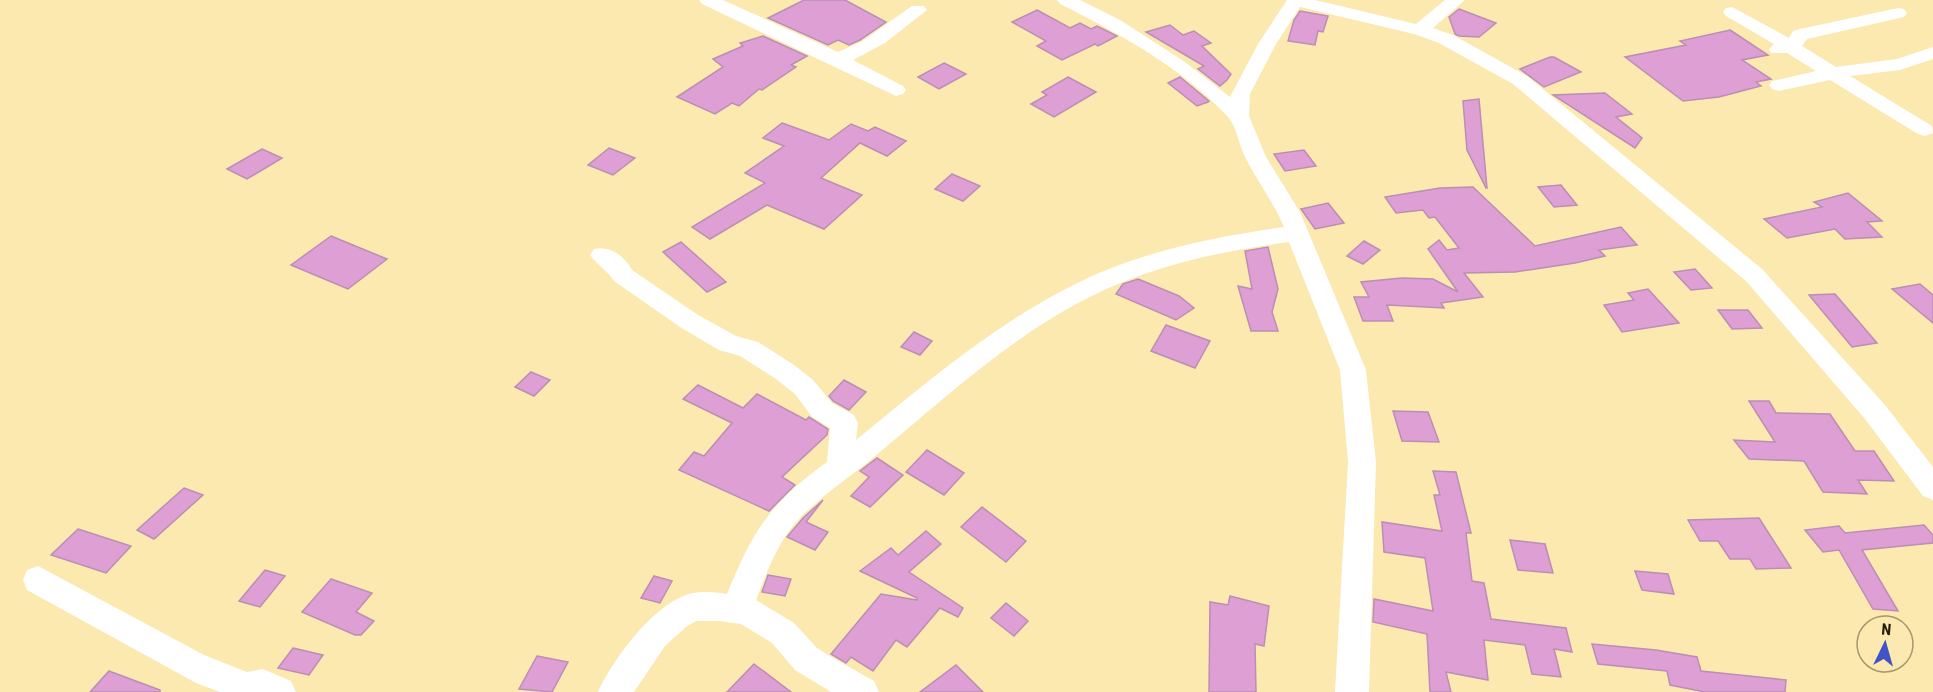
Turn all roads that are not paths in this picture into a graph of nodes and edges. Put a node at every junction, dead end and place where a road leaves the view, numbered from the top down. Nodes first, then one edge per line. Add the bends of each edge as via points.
1 (708, 0) edge
2 (1066, 0) edge
3 (1456, 0) edge
4 (1296, 1) edge
5 (918, 10) dead end
6 (1732, 12) dead end
7 (1898, 13) dead end
8 (1420, 30) junction
9 (1793, 46) junction
10 (1772, 50) dead end
11 (1933, 53) edge
12 (834, 59) junction
13 (1832, 74) junction
14 (1779, 85) dead end
15 (896, 90) dead end
16 (1239, 116) junction
17 (1925, 130) dead end
18 (1297, 233) junction
19 (602, 255) dead end
20 (840, 469) junction
21 (1933, 488) edge
22 (38, 580) dead end
23 (736, 610) junction
24 (279, 692) edge
25 (615, 692) edge
26 (862, 692) edge
27 (1352, 692) edge

1 - 12 street
2 - 16 street via 1165,54
3 - 8 street
4 - 8 street
4 - 16 street via 1240,94
5 - 12 street via 872,43
6 - 9 street
7 - 9 street via 1800,35
8 - 21 street via 1446,39 1520,80 1754,275 1875,412
9 - 10 street
9 - 13 street
11 - 13 street via 1900,64
12 - 15 street
13 - 14 street
13 - 17 street
16 - 18 street via 1255,157 1289,212
18 - 20 street via 1221,244 1146,264 1053,308 972,363
18 - 27 street via 1353,370 1362,462
19 - 20 street via 622,275 689,321 728,343 749,349 804,387 822,410 844,423
20 - 23 street via 817,483 782,518 757,559
22 - 24 street via 196,669 244,688 263,685
23 - 25 street via 692,607 675,617 654,636
23 - 26 street via 747,611 783,633 806,659

